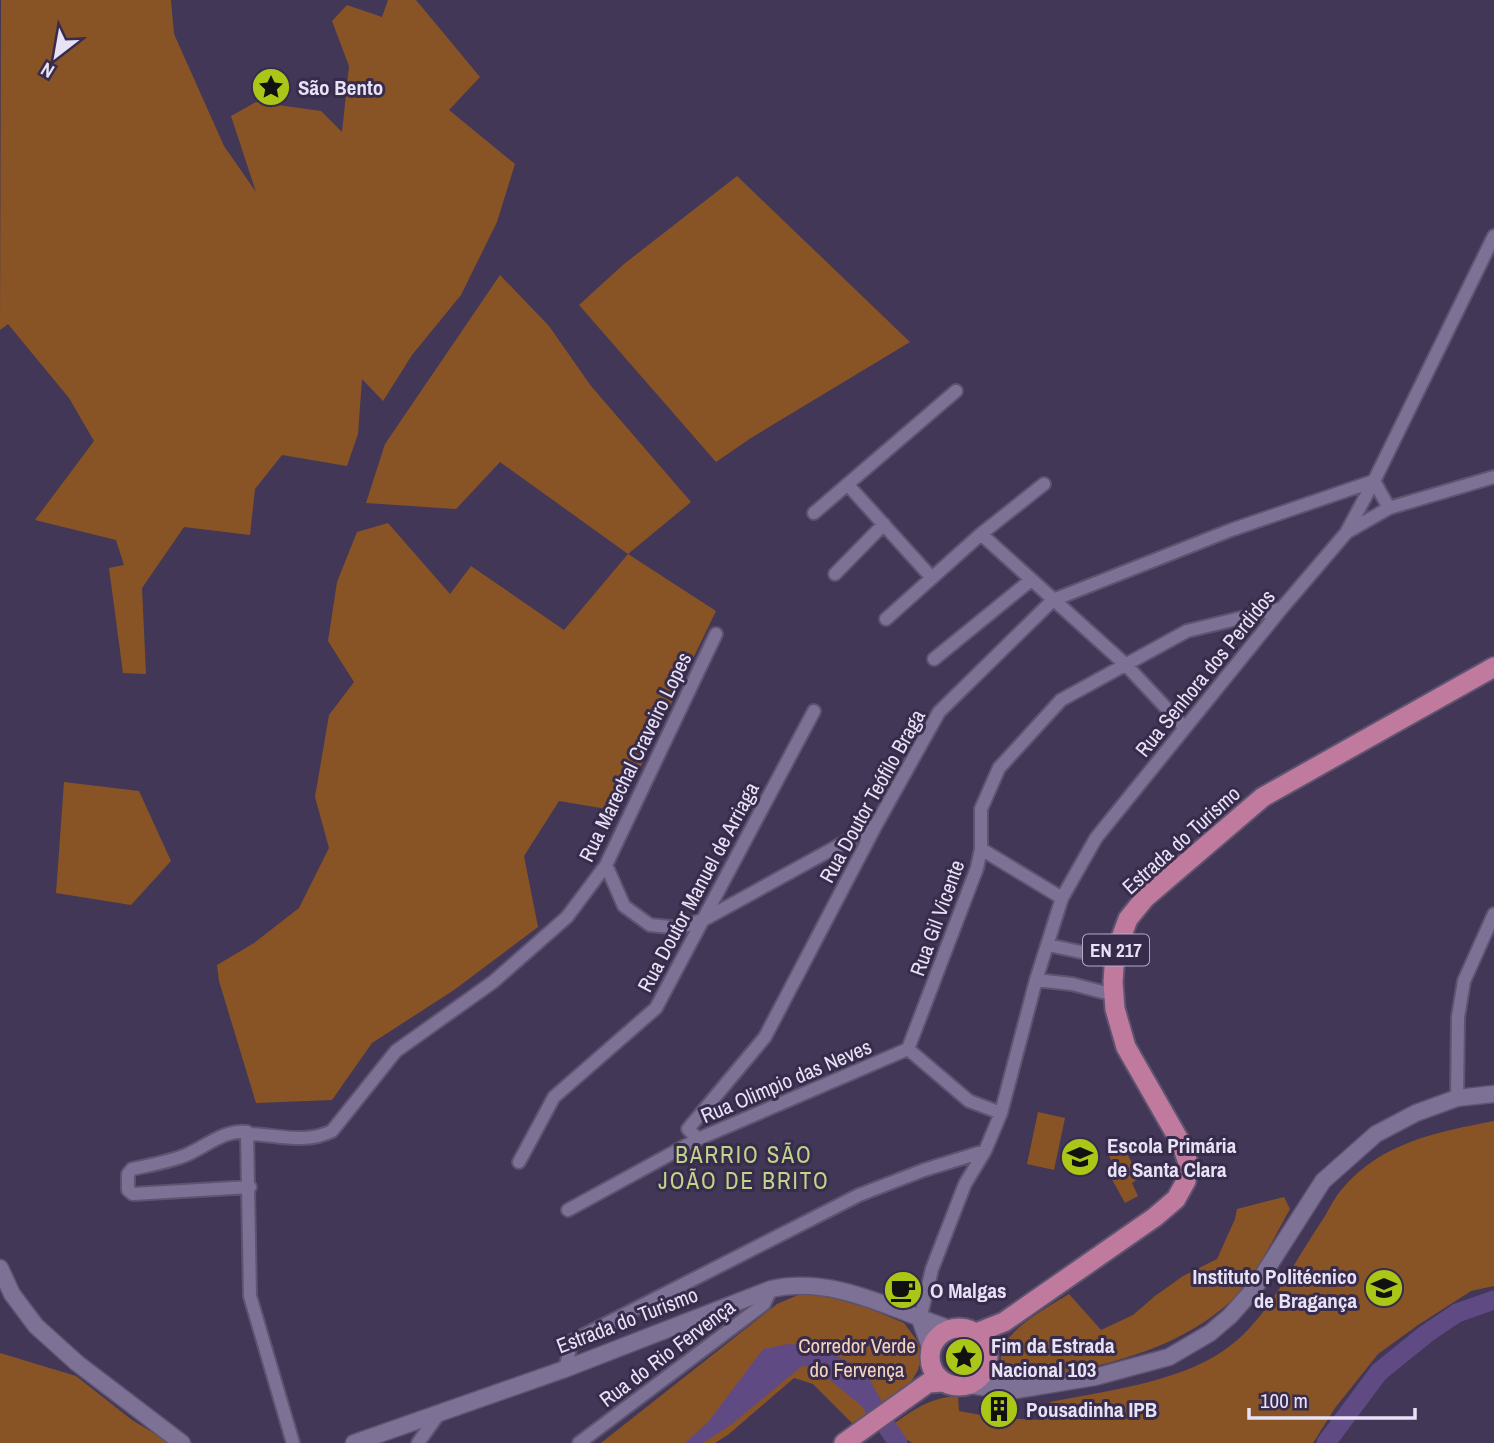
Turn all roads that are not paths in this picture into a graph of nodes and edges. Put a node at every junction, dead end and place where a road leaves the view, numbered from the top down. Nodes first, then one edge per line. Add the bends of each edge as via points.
1 (1494, 236) edge
2 (956, 391) dead end
3 (1494, 477) edge
4 (1374, 481) junction
5 (1044, 484) dead end
6 (848, 485) junction
7 (1389, 508) junction
8 (814, 513) dead end
9 (884, 524) junction
10 (1346, 533) junction
11 (981, 534) junction
12 (835, 575) dead end
13 (932, 578) junction
14 (1031, 580) junction
15 (1053, 600) junction
16 (1282, 608) junction
17 (886, 619) dead end
18 (716, 634) dead end
19 (934, 659) dead end
20 (1126, 665) junction
21 (1494, 667) edge
22 (814, 711) dead end
23 (1185, 728) junction
24 (876, 825) junction
25 (981, 849) junction
26 (606, 865) junction
27 (1062, 898) junction
28 (1494, 914) edge
29 (705, 919) junction
30 (1490, 933) edge
31 (1048, 945) junction
32 (1115, 954) junction
33 (1036, 980) junction
34 (1114, 995) junction
35 (908, 1049) junction
36 (1494, 1094) edge
37 (1457, 1098) junction
38 (1001, 1113) junction
39 (247, 1134) junction
40 (698, 1139) junction
41 (985, 1151) junction
42 (519, 1162) dead end
43 (250, 1187) junction
44 (568, 1210) dead end
45 (0, 1268) edge
46 (771, 1289) junction
47 (920, 1319) junction
48 (1004, 1322) junction
49 (951, 1329) junction
50 (976, 1333) junction
51 (930, 1354) junction
52 (987, 1359) junction
53 (565, 1369) junction
54 (943, 1382) junction
55 (969, 1385) junction
56 (1027, 1388) junction
57 (911, 1394) junction
58 (440, 1411) junction
59 (850, 1439) edge
60 (183, 1443) edge
61 (293, 1443) edge
62 (354, 1443) edge
63 (418, 1443) edge
64 (579, 1443) edge

1 - 4 street, Rua Senhora dos Perdidos
2 - 6 street
3 - 7 street
4 - 7 street
4 - 10 street, Rua Senhora dos Perdidos
4 - 15 street, Rua Doutor Teófilo Braga via 1231,530
5 - 11 street
6 - 8 street
6 - 9 street
7 - 10 street
9 - 12 street
9 - 13 street
10 - 16 street, Rua Senhora dos Perdidos
11 - 13 street
11 - 14 street
13 - 17 street
14 - 15 street
14 - 19 street
15 - 20 street
15 - 24 street, Rua Doutor Teófilo Braga via 939,712
16 - 20 street, Rua Gil Vicente via 1187,631
16 - 23 street, Rua Senhora dos Perdidos
18 - 26 street, Rua Marechal Craveiro Lopes
20 - 23 street
20 - 25 street, Rua Gil Vicente via 1061,700 999,768 981,809
21 - 32 main road, Estrada do Turismo / EN 217 via 1263,797 1145,898 1128,919
22 - 29 street, Rua Doutor Manuel de Arriaga
23 - 27 street, Rua Senhora dos Perdidos via 1096,838
24 - 29 street
24 - 40 street, Rua Doutor Teófilo Braga via 765,1037 688,1129
25 - 27 street
25 - 35 street, Rua Gil Vicente
26 - 29 street via 624,906 650,925 679,928
26 - 39 street, Rua Marechal Craveiro Lopes via 567,917 494,982 396,1051 332,1131 300,1139
27 - 31 street, Rua Senhora dos Perdidos
28 - 30 street
29 - 42 street, Rua Doutor Manuel de Arriaga via 656,1008 554,1097
30 - 37 street via 1464,981 1458,1017
31 - 32 street
31 - 33 street, Rua Senhora dos Perdidos
32 - 34 main road, Estrada do Turismo / EN 217
33 - 34 street
33 - 38 street, Rua Senhora dos Perdidos
34 - 48 main road, Estrada do Turismo / EN 217 via 1126,1047 1182,1145 1188,1163 1186,1181 1176,1199 1155,1217
35 - 38 street via 969,1101
35 - 40 street, Rua Olimpio das Neves
36 - 37 street
37 - 56 street via 1376,1134 1323,1181 1254,1289 1210,1333 1169,1357 1095,1377
38 - 41 street, Rua Senhora dos Perdidos
39 - 43 street
39 - 43 street via 234,1131 186,1155 132,1169 128,1190 133,1194
40 - 44 street, Rua Olimpio das Neves
41 - 47 street, Rua Senhora dos Perdidos via 955,1208 932,1269
41 - 53 street via 859,1195 572,1341
43 - 61 street via 250,1296
45 - 60 street via 12,1294 36,1326
46 - 47 street, Estrada do Turismo via 792,1284 843,1290
46 - 53 street, Estrada do Turismo
46 - 64 street, Rua do Rio Fervença via 764,1304
47 - 49 street, Estrada do Turismo
47 - 51 street
48 - 50 main road, Estrada do Turismo / EN 217
48 - 52 main road, Estrada do Turismo / EN 217
49 - 50 main road
49 - 51 main road via 935,1340
50 - 52 main road via 985,1344
51 - 54 main road via 936,1376
51 - 57 main road via 930,1370
52 - 55 main road via 977,1381
52 - 56 street via 1013,1386
53 - 58 street, Estrada do Turismo
54 - 55 main road
54 - 57 main road via 928,1383
55 - 56 street via 1012,1391
57 - 59 main road
58 - 62 street, Estrada do Turismo
58 - 63 street

